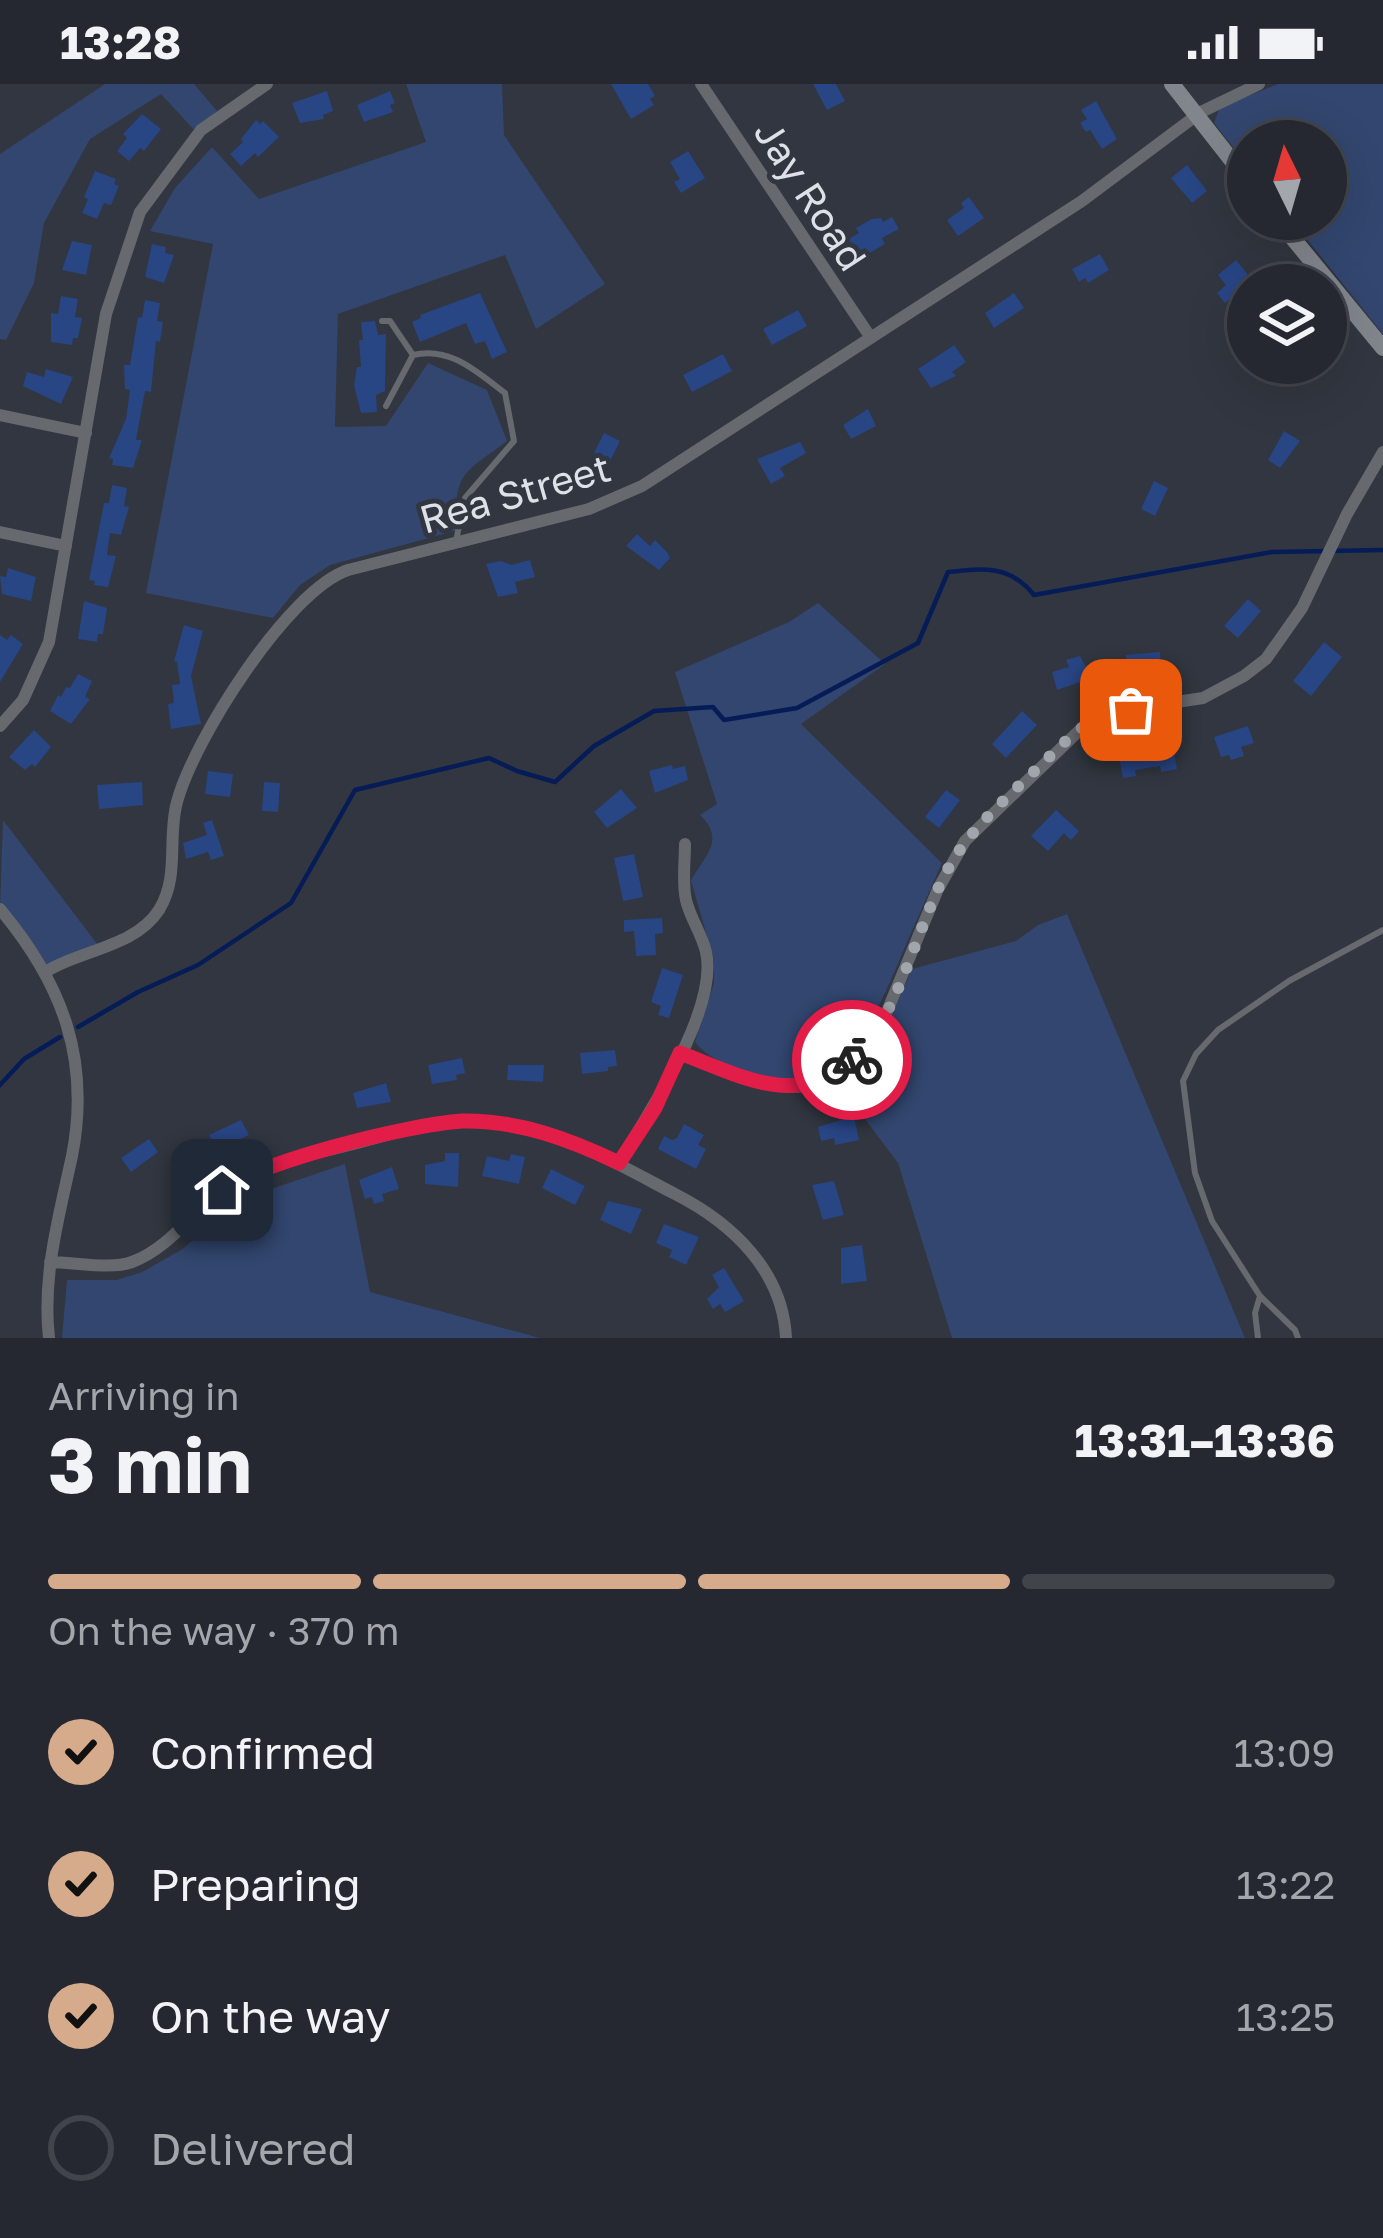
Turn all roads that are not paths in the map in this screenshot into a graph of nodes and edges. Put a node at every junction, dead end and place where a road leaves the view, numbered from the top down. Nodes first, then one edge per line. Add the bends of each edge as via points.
1 (267, 84) edge
2 (701, 84) edge
3 (1172, 84) edge
4 (1259, 84) edge
5 (1197, 116) junction
6 (1227, 154) edge
7 (1294, 240) edge
8 (382, 321) dead end
9 (871, 338) junction
10 (1383, 348) edge
11 (413, 356) junction
12 (386, 406) dead end
13 (0, 415) edge
14 (86, 434) junction
15 (1383, 452) edge
16 (0, 532) edge
17 (455, 544) junction
18 (66, 546) junction
19 (0, 726) edge
20 (685, 844) dead end
21 (0, 909) edge
22 (1383, 930) edge
23 (47, 971) junction
24 (680, 1053) junction
25 (619, 1163) junction
26 (50, 1262) junction
27 (1260, 1296) junction
28 (49, 1338) edge
29 (786, 1338) edge
30 (1258, 1338) edge
31 (1298, 1338) edge

1 - 14 street via 200,130 140,212 106,314
2 - 9 street, Jay Road
3 - 5 street
4 - 5 street, Rea Street
5 - 6 street
5 - 9 street, Rea Street
7 - 10 street
8 - 11 lane via 390,320
9 - 17 street, Rea Street via 643,485 589,509
11 - 12 lane
11 - 17 lane via 446,354 505,393 514,441 465,498
13 - 14 street
14 - 18 street
15 - 24 street via 1293,624 1266,659 1188,702 1117,711 1086,724 965,842 883,1021 842,1070 806,1086 766,1087
16 - 18 street
17 - 23 street, Rea Street via 348,570 312,588 203,738 176,804 173,867 158,911 136,932
18 - 19 street via 50,642 23,700
20 - 24 street via 686,900 706,973
21 - 23 street
22 - 27 lane via 1218,1030 1183,1081 1195,1173 1212,1221
23 - 26 street via 74,1053 78,1102
24 - 25 street
25 - 26 street via 539,1130 445,1123 238,1179 130,1264
25 - 29 street via 730,1228 778,1296
26 - 28 street
27 - 30 lane
27 - 31 lane

